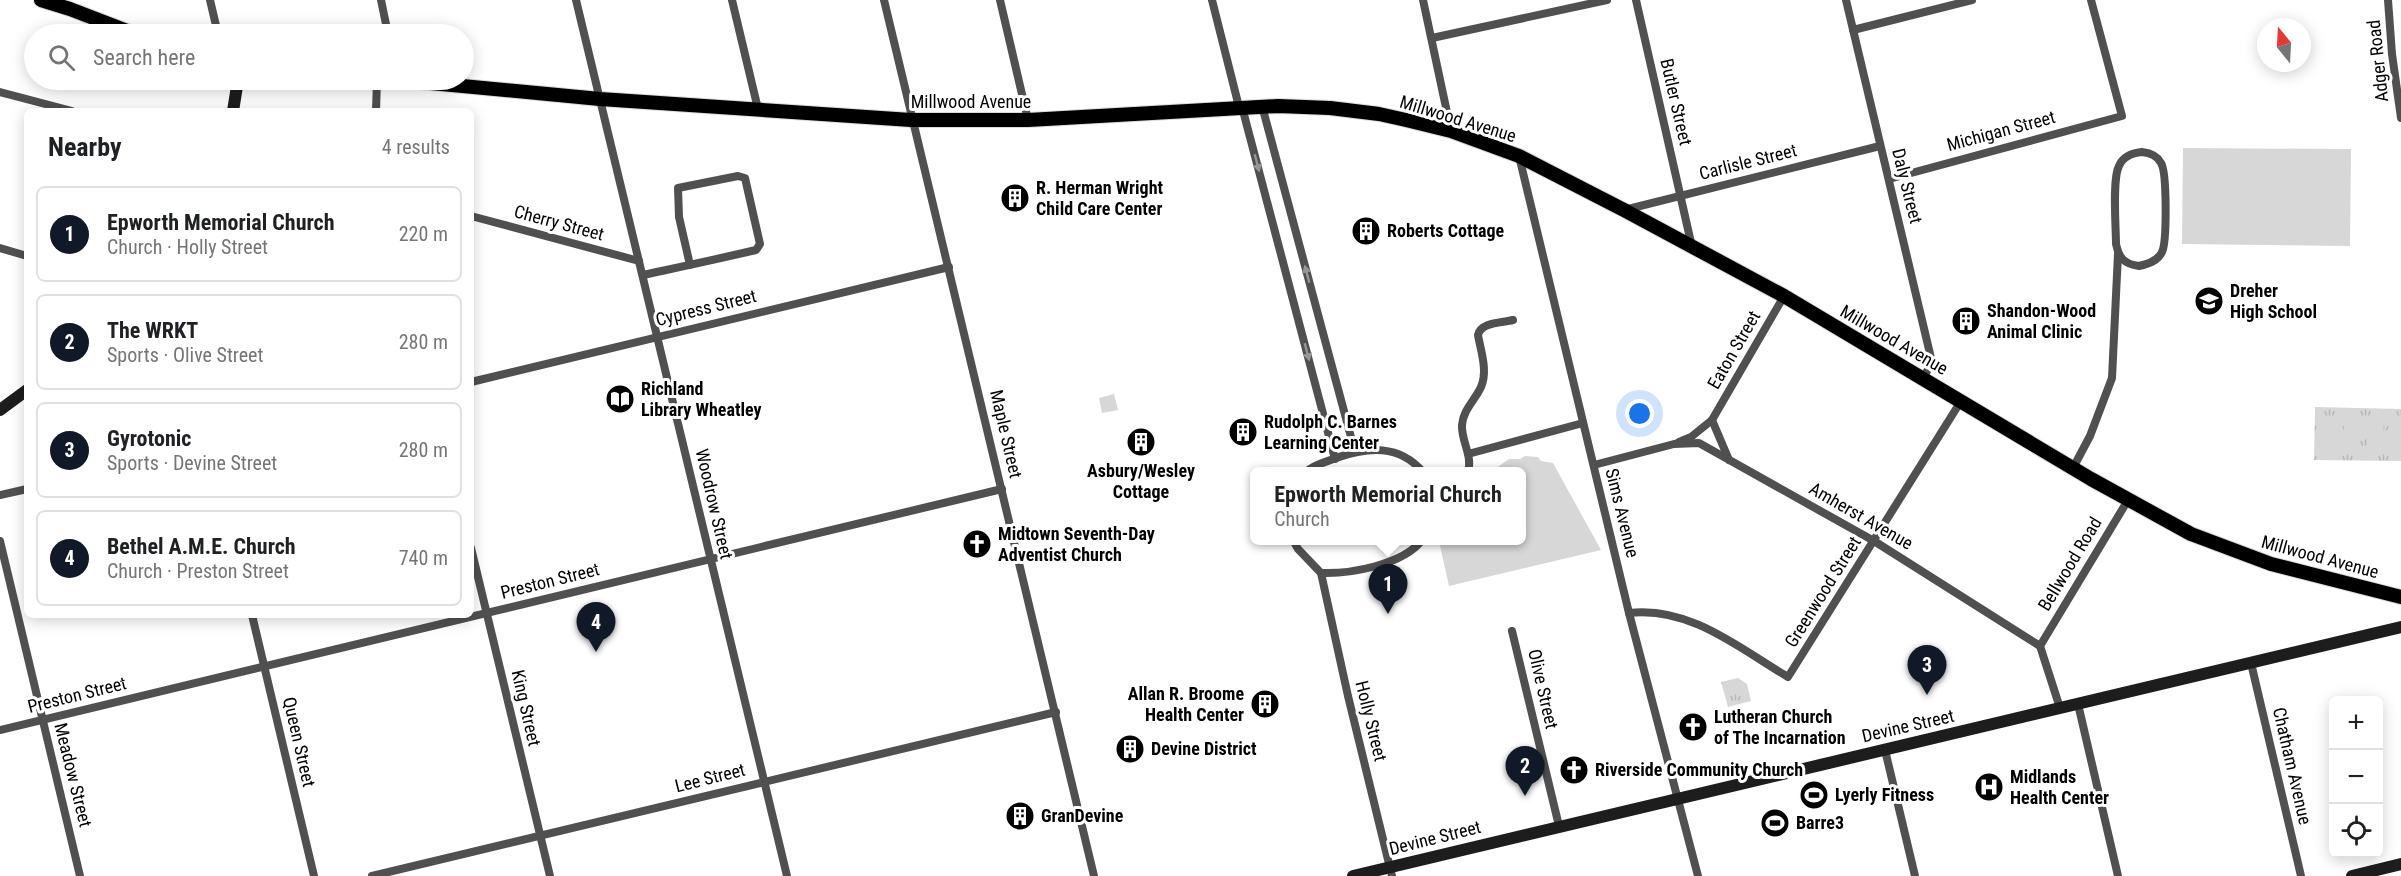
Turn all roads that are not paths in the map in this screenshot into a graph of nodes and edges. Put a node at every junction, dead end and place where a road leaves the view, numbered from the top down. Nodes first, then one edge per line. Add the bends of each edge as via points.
1 (41, 0) edge
2 (210, 0) edge
3 (381, 0) edge
4 (576, 0) edge
5 (732, 0) edge
6 (884, 0) edge
7 (1000, 0) edge
8 (1212, 0) edge
9 (1423, 0) edge
10 (1607, 0) edge
11 (1636, 0) edge
12 (1846, 0) edge
13 (1972, 0) edge
14 (2091, 0) edge
15 (2388, 0) edge
16 (109, 24) edge
17 (216, 24) edge
18 (386, 24) edge
19 (1853, 30) junction
20 (1432, 39) junction
21 (474, 87) edge
22 (236, 90) edge
23 (377, 90) edge
24 (0, 92) edge
25 (600, 99) junction
26 (1263, 106) junction
27 (1241, 107) junction
28 (61, 108) edge
29 (233, 108) edge
30 (376, 108) edge
31 (758, 109) junction
32 (2401, 118) edge
33 (911, 120) junction
34 (1028, 120) junction
35 (1451, 131) junction
36 (1880, 146) junction
37 (1519, 156) junction
38 (1889, 178) junction
39 (1681, 196) junction
40 (1624, 210) junction
41 (474, 217) edge
42 (1692, 247) junction
43 (0, 248) edge
44 (2118, 254) junction
45 (24, 255) edge
46 (639, 261) junction
47 (690, 265) junction
48 (949, 267) junction
49 (643, 275) junction
50 (1784, 296) junction
51 (1513, 320) dead end
52 (657, 337) junction
53 (1923, 378) junction
54 (474, 381) edge
55 (24, 392) edge
56 (1961, 401) junction
57 (0, 410) edge
58 (1712, 420) junction
59 (1583, 423) junction
60 (1674, 444) junction
61 (1355, 452) junction
62 (1468, 454) junction
63 (1335, 459) junction
64 (1729, 460) junction
65 (1594, 465) junction
66 (1311, 467) edge
67 (1419, 467) edge
68 (1469, 467) edge
69 (2073, 468) junction
70 (1002, 489) junction
71 (24, 490) edge
72 (0, 495) edge
73 (2128, 500) junction
74 (1874, 541) junction
75 (0, 542) edge
76 (1296, 545) edge
77 (1417, 545) edge
78 (711, 559) junction
79 (474, 561) edge
80 (1321, 573) junction
81 (2401, 597) edge
82 (486, 613) junction
83 (1629, 613) junction
84 (474, 616) edge
85 (253, 618) edge
86 (465, 618) edge
87 (2401, 627) edge
88 (1512, 631) dead end
89 (2040, 646) junction
90 (2251, 663) junction
91 (264, 667) junction
92 (2078, 704) junction
93 (2060, 708) junction
94 (1056, 712) junction
95 (43, 720) junction
96 (0, 730) edge
97 (1885, 750) junction
98 (764, 782) junction
99 (1679, 799) junction
100 (1559, 826) junction
101 (540, 836) junction
102 (2401, 864) edge
103 (1391, 872) edge
104 (80, 876) edge
105 (314, 876) edge
106 (372, 876) edge
107 (550, 876) edge
108 (787, 876) edge
109 (1094, 876) edge
110 (1353, 876) edge
111 (1698, 876) edge
112 (1915, 876) edge
113 (2118, 876) edge
114 (2301, 876) edge
115 (2352, 876) edge

1 - 16 main road
2 - 17 street
3 - 18 street
4 - 25 street, Woodrow Street
5 - 31 street
6 - 33 street, Maple Street
7 - 34 street
8 - 27 street
9 - 20 street
10 - 20 street
11 - 39 street, Butler Street
12 - 19 street, Daly Street
13 - 19 street
14 - 38 street, Michigan Street via 2122,116
15 - 32 street, Adger Road
19 - 36 street, Daly Street
20 - 35 street
21 - 25 main road, Millwood Avenue
22 - 29 main road
23 - 30 street
24 - 28 street
25 - 31 main road, Millwood Avenue
25 - 46 street, Woodrow Street
26 - 27 main road, Millwood Avenue
26 - 35 main road, Millwood Avenue via 1379,114
61 -> 26 street
27 - 34 main road, Millwood Avenue
27 -> 63 street
31 - 33 main road, Millwood Avenue
33 - 34 main road, Millwood Avenue
33 - 48 street, Maple Street
35 - 37 main road, Millwood Avenue
36 - 38 street, Daly Street
36 - 39 street, Carlisle Street
37 - 40 main road, Millwood Avenue
37 - 59 street, Sims Avenue
38 - 53 street, Daly Street via 1931,358
39 - 40 street, Carlisle Street
39 - 42 street, Butler Street
40 - 42 main road, Millwood Avenue
41 - 46 street, Cherry Street
42 - 50 main road, Millwood Avenue
43 - 45 street
44 - 44 street via 2130,265 2139,266 2157,259 2165,245 2166,173 2151,153 2132,153 2116,172
44 - 69 street via 2112,378
46 - 49 street, Woodrow Street
47 - 47 street via 756,250 760,244 745,178 738,176 678,188 679,217
47 - 49 street
48 - 52 street, Cypress Street
48 - 70 street, Maple Street
49 - 52 street, Woodrow Street
50 - 53 main road, Millwood Avenue
50 - 58 street, Eaton Street
51 - 62 street via 1479,331 1484,365 1482,386 1464,414 1462,427
52 - 54 street, Cypress Street
52 - 78 street, Woodrow Street
53 - 56 main road, Millwood Avenue
55 - 57 main road
56 - 69 main road, Millwood Avenue
56 - 74 street, Greenwood Street
58 - 60 street via 1691,437
58 - 64 street
59 - 62 street
59 - 65 street, Sims Avenue
60 - 64 street, Amherst Avenue via 1699,443
60 - 65 street, Amherst Avenue
61 - 63 street
61 - 67 street via 1376,448 1390,451
62 - 68 street
63 - 66 street
64 - 74 street, Amherst Avenue
65 - 83 street, Sims Avenue
69 - 73 main road, Millwood Avenue
70 - 78 street, Preston Street
70 - 94 street, Maple Street
71 - 72 street
73 - 81 main road, Millwood Avenue via 2236,552
73 - 89 street, Bellwood Road
74 - 83 street, Greenwood Street via 1788,677 1714,631 1653,611
74 - 89 street, Amherst Avenue
75 - 95 street, Meadow Street
76 - 80 street
77 - 80 street via 1405,556 1392,560 1342,574
78 - 82 street, Preston Street
78 - 98 street, Woodrow Street
79 - 82 street, King Street
80 - 103 street, Holly Street
82 - 84 street, Preston Street
82 - 101 street, King Street
83 - 99 street, Sims Avenue
85 - 91 street, Queen Street
86 - 91 street, Preston Street
87 - 90 main road, Devine Street
88 - 100 street, Olive Street
89 - 93 street
90 - 92 main road, Devine Street
90 - 114 street, Chatham Avenue
91 - 95 street, Preston Street
91 - 105 street, Queen Street
92 - 93 main road, Devine Street
92 - 113 street
93 - 97 main road, Devine Street
94 - 98 street, Lee Street
94 - 109 street, Maple Street
95 - 96 street, Preston Street
95 - 104 street, Meadow Street
97 - 99 main road, Devine Street
97 - 112 street
98 - 101 street, Lee Street
98 - 108 street, Woodrow Street
99 - 100 main road, Devine Street
99 - 111 street, Sims Avenue
100 - 103 main road, Devine Street
101 - 106 street, Lee Street
101 - 107 street, King Street
102 - 115 main road
103 - 110 main road, Devine Street

